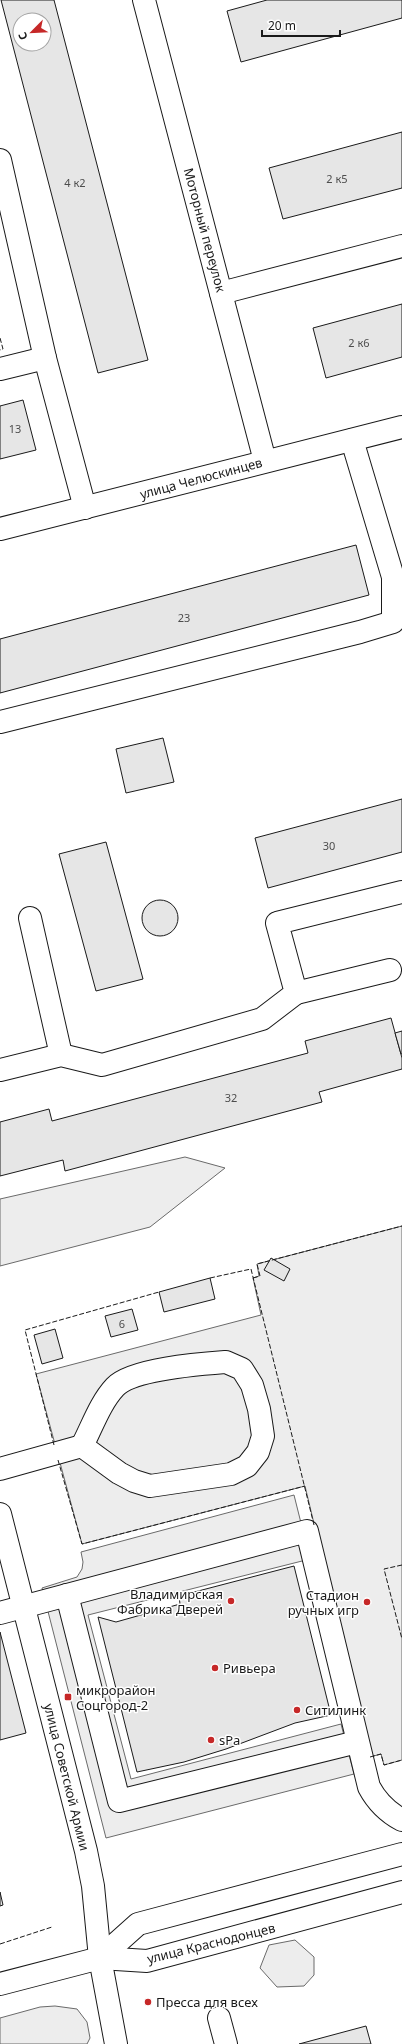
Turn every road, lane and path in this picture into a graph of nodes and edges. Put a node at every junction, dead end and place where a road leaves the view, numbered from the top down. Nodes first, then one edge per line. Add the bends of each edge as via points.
1 (144, 0) edge
2 (0, 160) edge
3 (402, 246) edge
4 (221, 293) junction
5 (45, 358) junction
6 (0, 369) edge
7 (402, 427) edge
8 (352, 440) junction
9 (265, 461) junction
10 (85, 508) junction
11 (0, 529) edge
12 (0, 722) edge
13 (402, 892) edge
14 (30, 918) dead end
15 (390, 970) dead end
16 (296, 993) junction
17 (61, 1055) junction
18 (0, 1070) edge
19 (82, 1446) junction
20 (0, 1469) edge
21 (0, 1514) edge
22 (67, 1595) junction
23 (25, 1606) junction
24 (0, 1613) edge
25 (357, 1742) junction
26 (402, 1820) edge
27 (402, 1854) edge
28 (402, 1892) edge
29 (100, 1958) junction
30 (0, 1984) edge
31 (219, 2018) dead end
32 (116, 2044) edge
33 (226, 2044) edge

1 - 4 street, Моторный переулок
2 - 5 street
3 - 4 street
4 - 9 street, Моторный переулок
5 - 6 street
5 - 10 street
7 - 8 street, улица Челюскинцев
8 - 9 street, улица Челюскинцев
8 - 12 street via 393,577 393,622
9 - 10 street, улица Челюскинцев
10 - 11 street, улица Челюскинцев
13 - 16 street via 277,923
14 - 17 street
15 - 16 street
16 - 17 street via 262,1019 102,1065
17 - 18 street
19 - 19 street via 119,1473 150,1486 230,1474 247,1466 258,1452 262,1436 259,1409 252,1385 242,1369 226,1362 187,1364 127,1378 115,1387
19 - 20 street
21 - 23 street, улица Советской Армии
22 - 23 street
22 - 25 street via 119,1801
22 - 25 street via 307,1530
23 - 24 street
23 - 29 street, улица Советской Армии via 93,1886
25 - 26 street via 368,1787 390,1814
27 - 29 street via 138,1924
28 - 29 street, улица Краснодонцев via 147,1961
29 - 30 street
29 - 32 street, улица Советской Армии
31 - 33 street

